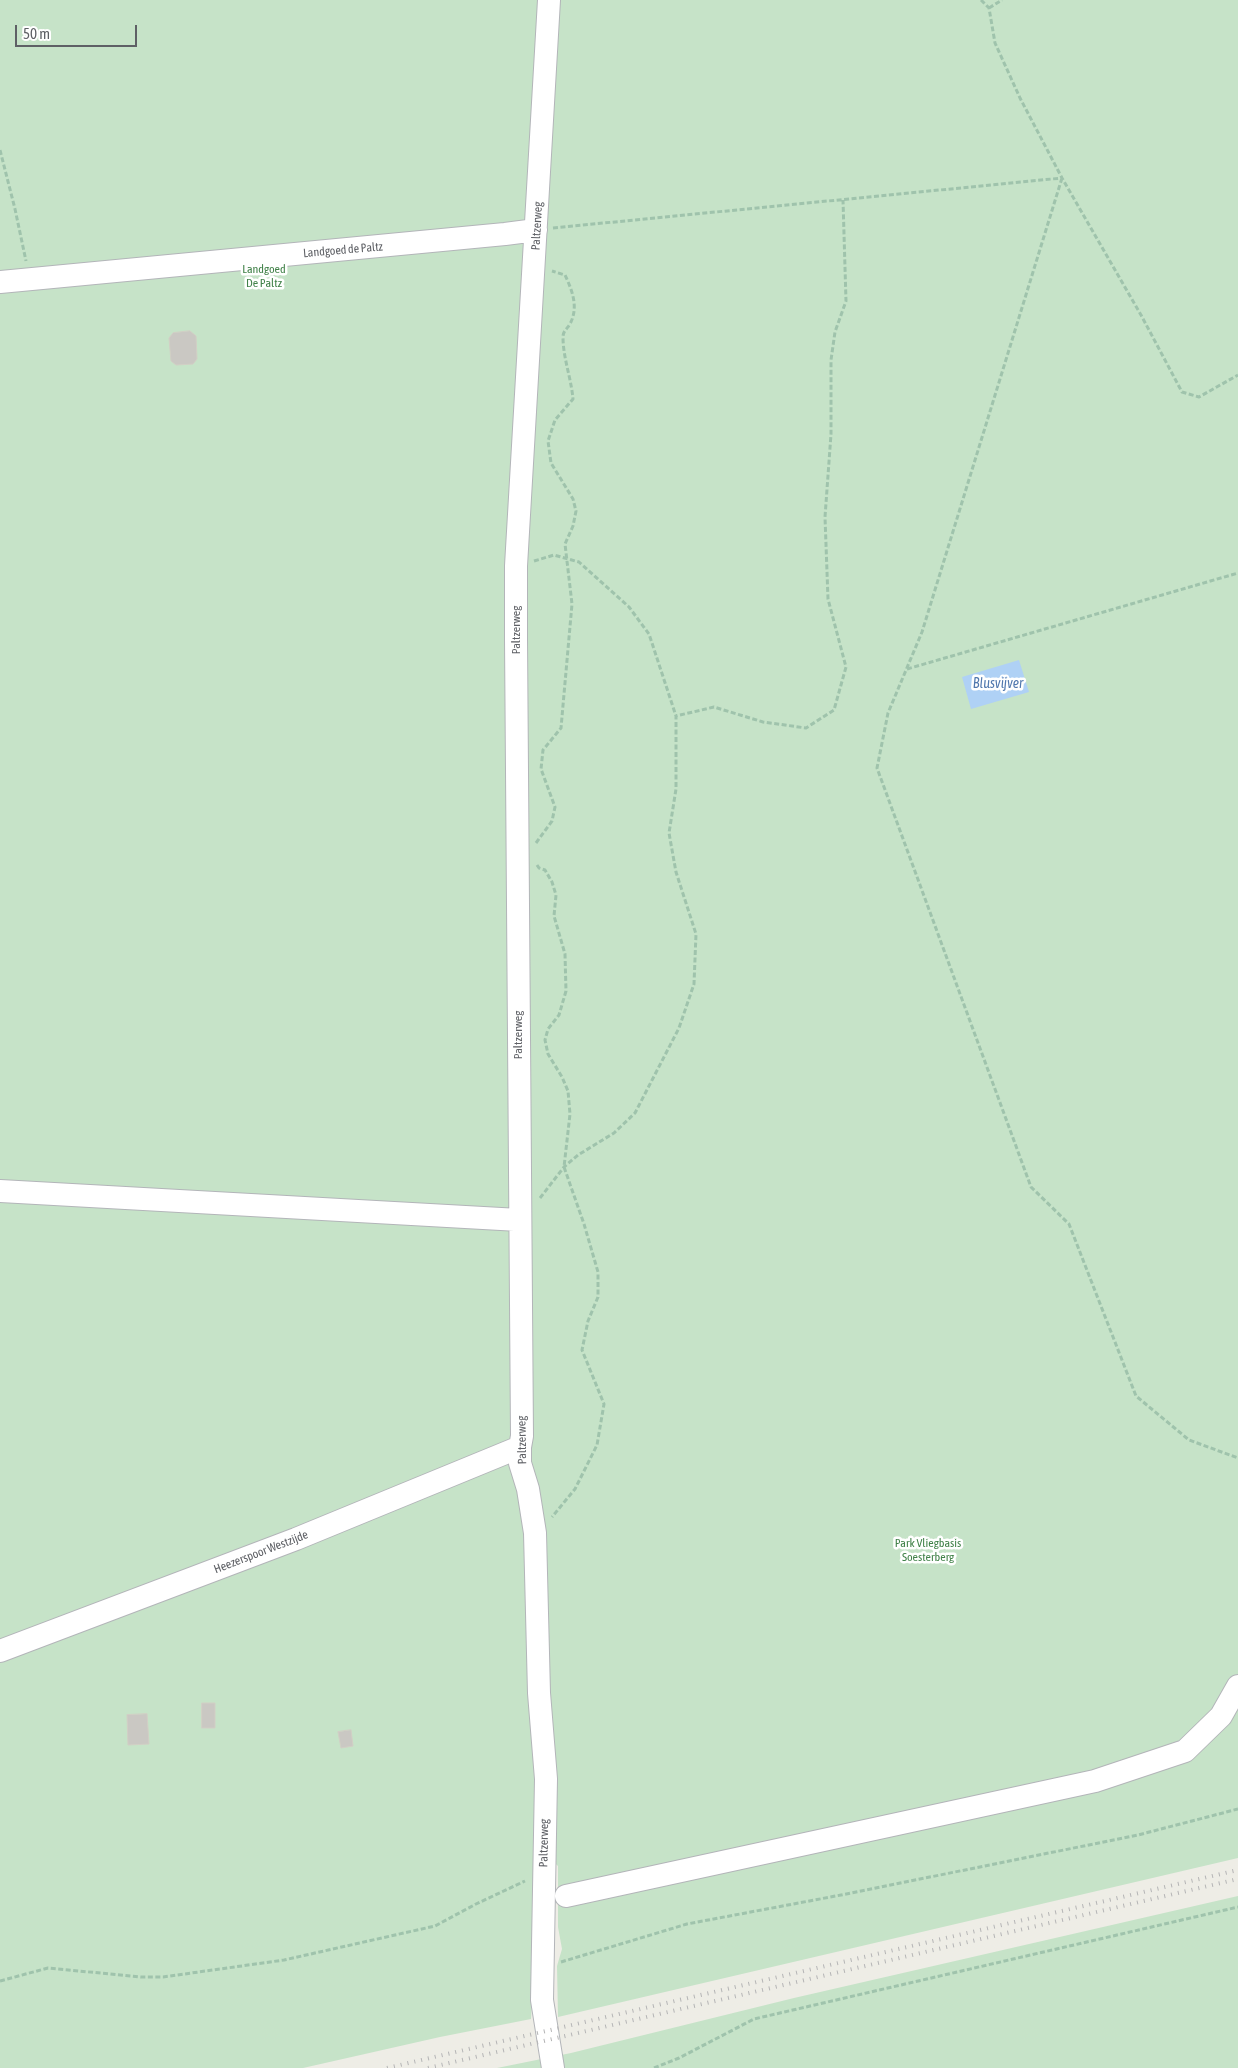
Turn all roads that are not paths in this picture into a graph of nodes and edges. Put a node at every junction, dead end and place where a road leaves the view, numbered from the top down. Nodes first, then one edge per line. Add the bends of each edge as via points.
1 (549, 0) edge
2 (536, 230) junction
3 (0, 282) edge
4 (0, 1191) edge
5 (519, 1219) junction
6 (520, 1447) junction
7 (0, 1651) edge
8 (1238, 1686) edge
9 (566, 1896) dead end
10 (553, 2068) edge

1 - 2 street, Paltzerweg
2 - 3 street, Landgoed de Paltz
2 - 5 street, Paltzerweg via 516,566
4 - 5 street
5 - 6 street, Paltzerweg
6 - 7 street, Heezerspoor Westzijde via 296,1539
6 - 10 street, Paltzerweg via 520,1463 536,1533 539,1693 546,1779 542,2000
8 - 9 street via 1221,1716 1185,1751 1095,1781

